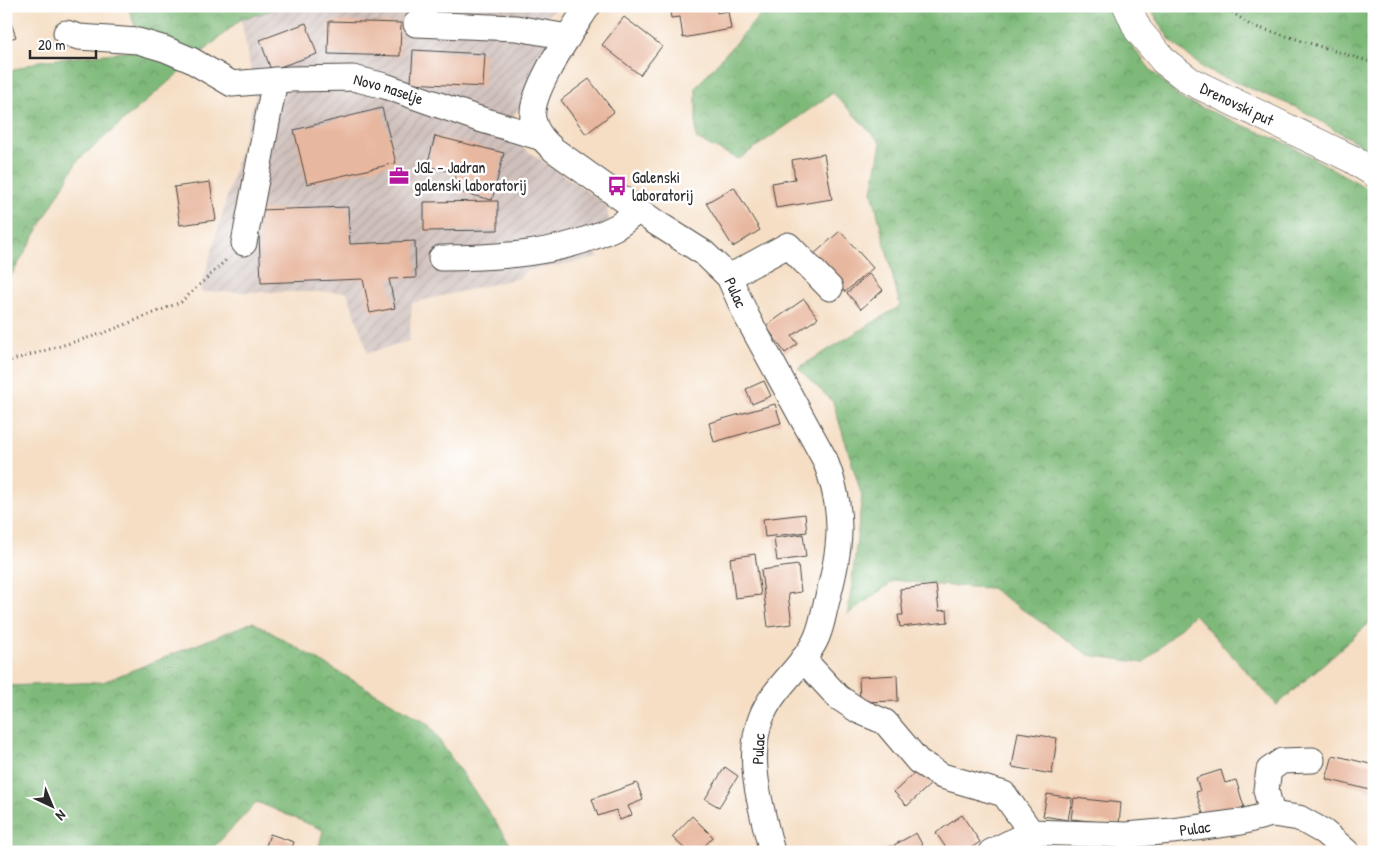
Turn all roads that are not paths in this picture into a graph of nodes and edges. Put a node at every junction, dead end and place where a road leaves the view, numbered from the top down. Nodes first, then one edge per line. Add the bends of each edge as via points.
1 (588, 6) edge
2 (1127, 6) edge
3 (416, 24) dead end
4 (66, 33) dead end
5 (568, 37) junction
6 (275, 80) junction
7 (540, 137) junction
8 (1374, 173) edge
9 (638, 210) junction
10 (244, 243) road end
11 (441, 258) dead end
12 (729, 276) junction
13 (830, 288) dead end
14 (803, 659) junction
15 (1312, 760) dead end
16 (1272, 814) junction
17 (1031, 832) junction
18 (1070, 842) edge
19 (772, 852) edge
20 (991, 852) edge
21 (1347, 852) edge

1 - 5 street
2 - 8 main road, Drenovski put via 1138,30 1164,61 1190,82 1352,159
3 - 5 street via 516,28
4 - 6 street, Novo naselje via 156,46 191,60 232,84
5 - 7 street via 538,90 533,118
6 - 7 street, Novo naselje via 361,80
6 - 10 street
7 - 9 street, Pulac
9 - 11 street via 592,238 551,248 494,258
9 - 12 street, Pulac via 704,253
12 - 13 street via 788,245
12 - 14 street, Pulac via 835,485 840,526 838,560 816,640
14 - 17 street via 838,697 859,712 885,722 918,761 942,776 1004,794
14 - 19 street, Pulac via 776,689 760,718 755,751 759,798
15 - 16 street via 1282,761 1269,770 1266,790
16 - 18 street, Pulac via 1172,832
16 - 21 street, Pulac via 1299,818 1324,832
17 - 18 street, Pulac
17 - 20 street, Pulac

